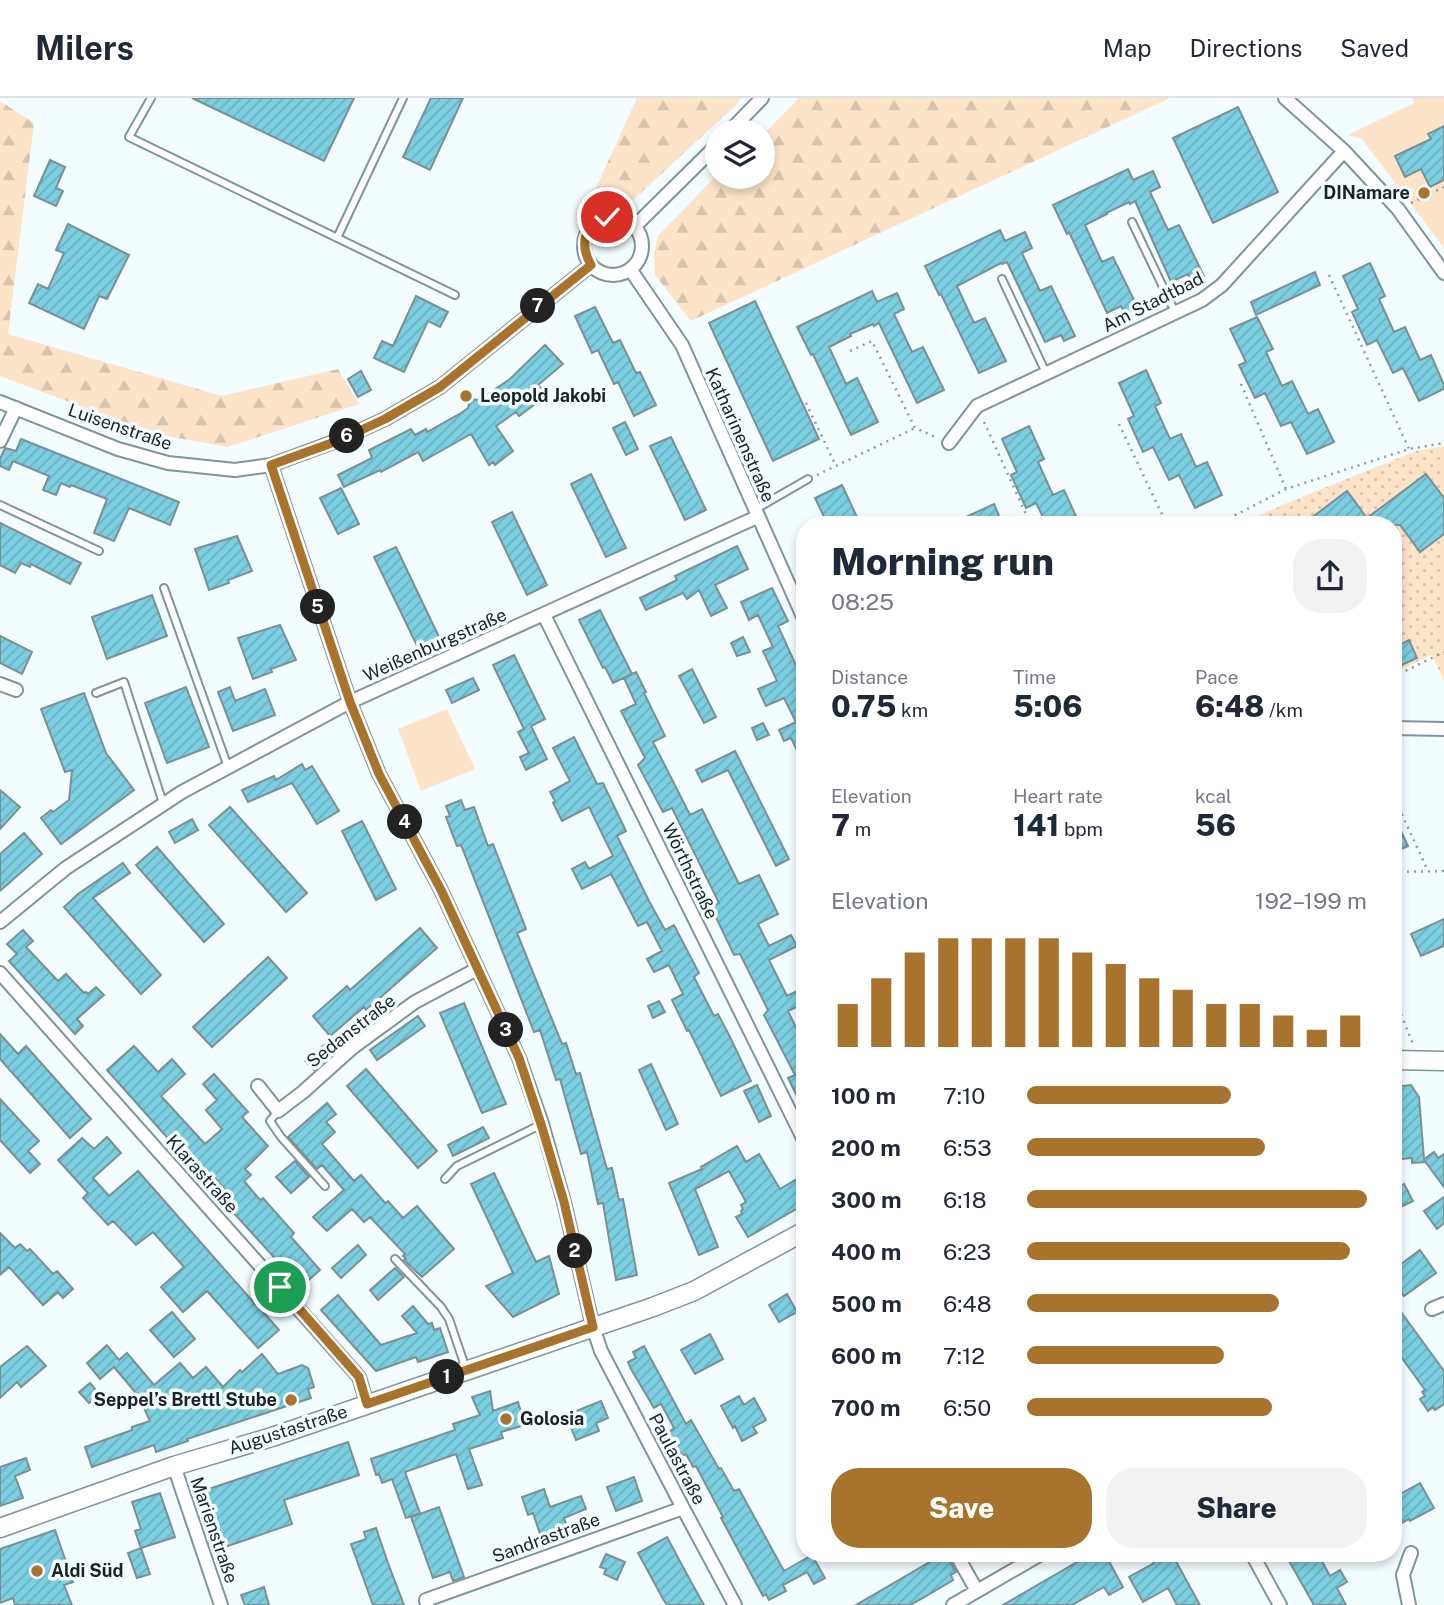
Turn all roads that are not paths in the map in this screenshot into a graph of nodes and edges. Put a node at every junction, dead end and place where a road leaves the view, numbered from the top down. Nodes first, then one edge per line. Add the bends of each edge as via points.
1 (151, 98) edge
2 (403, 98) edge
3 (762, 98) edge
4 (1285, 98) edge
5 (742, 119) edge
6 (1344, 151) junction
7 (705, 157) edge
8 (1132, 222) dead end
9 (635, 226) junction
10 (337, 238) junction
11 (591, 265) junction
12 (630, 269) junction
13 (1444, 273) edge
14 (1002, 279) dead end
15 (455, 295) dead end
16 (1175, 313) junction
17 (1046, 373) junction
18 (0, 402) edge
19 (16, 408) junction
20 (0, 442) edge
21 (949, 443) road end
22 (271, 465) junction
23 (808, 479) road end
24 (0, 505) edge
25 (756, 513) junction
26 (99, 551) dead end
27 (164, 588) dead end
28 (796, 601) edge
29 (544, 615) junction
30 (0, 684) edge
31 (16, 690) dead end
32 (96, 693) dead end
33 (350, 702) junction
34 (1402, 728) edge
35 (1444, 729) edge
36 (228, 767) junction
37 (163, 803) junction
38 (0, 922) edge
39 (477, 969) junction
40 (0, 973) edge
41 (1402, 1060) edge
42 (1444, 1061) edge
43 (258, 1086) dead end
44 (278, 1111) junction
45 (541, 1124) junction
46 (796, 1124) edge
47 (445, 1179) dead end
48 (325, 1186) dead end
49 (796, 1236) edge
50 (395, 1259) dead end
51 (593, 1327) junction
52 (466, 1370) junction
53 (367, 1404) junction
54 (174, 1466) junction
55 (682, 1508) junction
56 (0, 1528) edge
57 (1411, 1553) dead end
58 (961, 1562) edge
59 (1027, 1562) edge
60 (1256, 1562) edge
61 (977, 1591) junction
62 (221, 1605) edge
63 (428, 1605) edge
64 (735, 1605) edge
65 (953, 1605) edge
66 (1280, 1605) edge
67 (1409, 1605) edge

1 - 10 lane via 129,137
2 - 10 lane
3 - 5 street
4 - 6 street
6 - 13 street via 1398,209
6 - 16 street, Am Stadtbad via 1222,285
7 - 9 street
8 - 16 lane
9 - 11 street via 607,217 590,227 584,246
9 - 12 street via 641,253
10 - 15 lane
11 - 12 street via 614,275
11 - 22 street, Luisenstraße via 440,387 340,440
12 - 25 street, Katharinenstraße via 682,345
14 - 17 lane
16 - 17 street, Am Stadtbad
17 - 21 street, Am Stadtbad via 977,406
18 - 19 street, Luisenstraße
19 - 20 street
19 - 22 street, Luisenstraße via 118,449 168,463 236,470
22 - 33 street
23 - 25 lane
24 - 26 lane
25 - 28 street, Katharinenstraße
25 - 29 street, Weißenburgstraße
27 - 36 lane
29 - 33 street, Weißenburgstraße
29 - 46 street, Wörthstraße
30 - 31 street
32 - 37 lane via 124,681
33 - 36 street, Weißenburgstraße
33 - 39 street via 379,774
34 - 35 street
36 - 37 street, Weißenburgstraße
37 - 38 street, Weißenburgstraße via 66,868
39 - 44 street, Sedanstraße via 415,1002
39 - 45 street via 519,1058
40 - 53 street, Klarastraße via 359,1377
41 - 42 main road
43 - 44 street
44 - 48 lane via 270,1121
45 - 47 lane via 457,1166
45 - 51 street
49 - 51 main road, Augustastraße via 694,1292
50 - 52 lane via 449,1319
51 - 52 main road, Augustastraße
51 - 55 street, Paulastraße
52 - 53 main road, Augustastraße
53 - 54 main road, Augustastraße
54 - 56 main road, Augustastraße
54 - 62 street, Marienstraße
55 - 63 street, Sandrastraße via 426,1600
55 - 64 street, Paulastraße
57 - 67 street via 1403,1575
58 - 61 street
59 - 61 street
60 - 66 street
61 - 65 street

